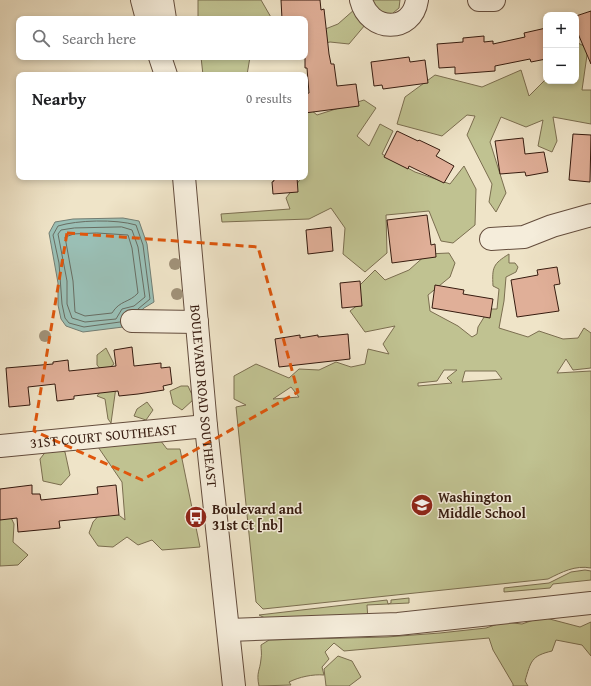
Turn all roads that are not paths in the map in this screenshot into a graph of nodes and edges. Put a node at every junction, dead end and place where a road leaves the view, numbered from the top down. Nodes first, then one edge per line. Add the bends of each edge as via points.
1 (142, 0) edge
2 (162, 0) edge
3 (361, 0) edge
4 (416, 0) edge
5 (480, 0) edge
6 (494, 0) edge
7 (145, 16) edge
8 (164, 16) edge
9 (184, 180) edge
10 (591, 215) edge
11 (491, 239) dead end
12 (132, 321) dead end
13 (197, 322) junction
14 (206, 426) junction
15 (0, 446) edge
16 (591, 603) edge
17 (229, 630) junction
18 (234, 686) edge

1 - 7 street
2 - 8 street
3 - 4 street via 370,17 380,24 388,25 403,21 409,16
5 - 6 street
9 - 13 street, BOULEVARD ROAD SOUTHEAST
10 - 11 street via 524,237
12 - 13 street
13 - 14 street, BOULEVARD ROAD SOUTHEAST
14 - 15 street, 31ST COURT SOUTHEAST
14 - 17 street, BOULEVARD ROAD SOUTHEAST
16 - 17 street via 398,624
17 - 18 street, BOULEVARD ROAD SOUTHEAST

